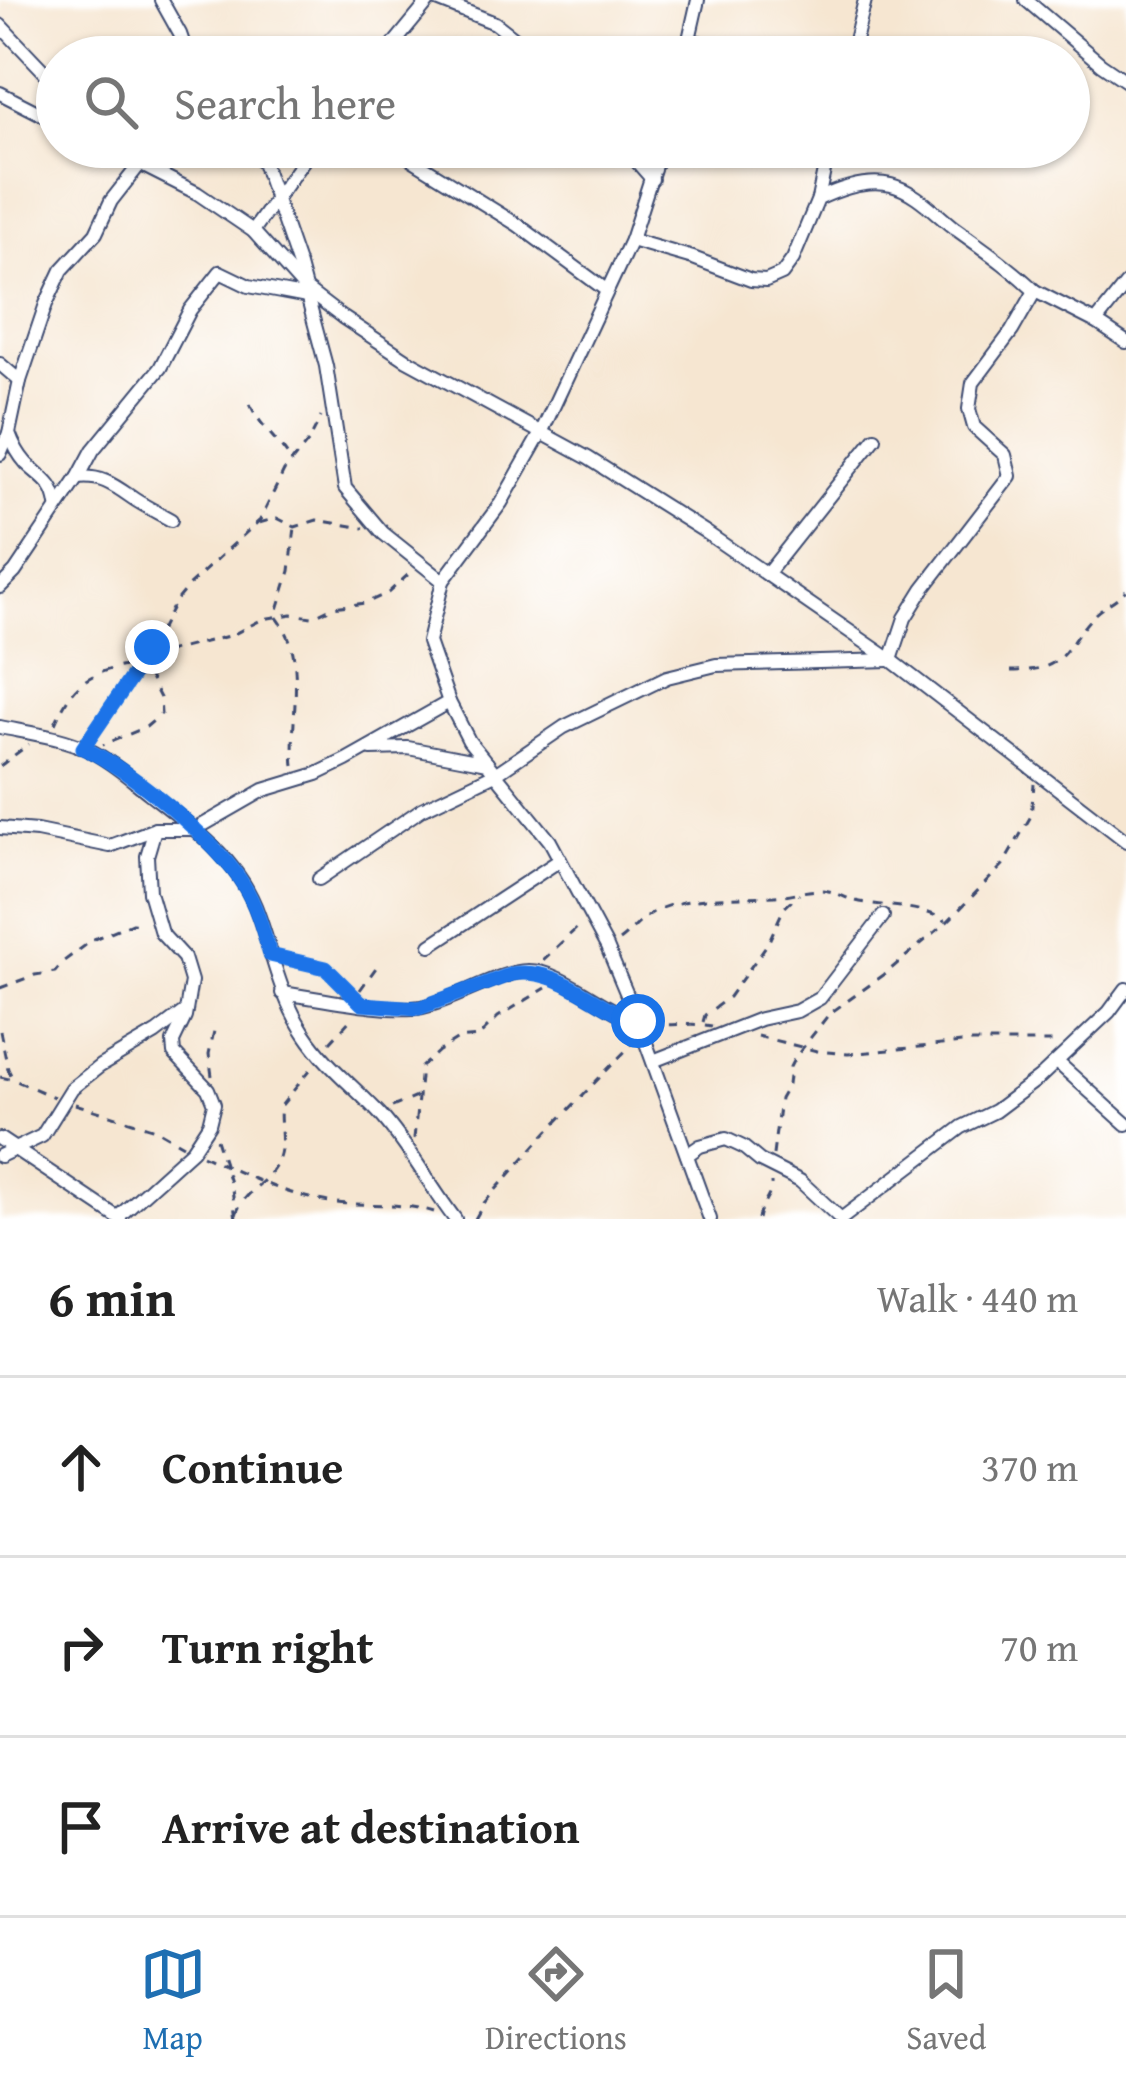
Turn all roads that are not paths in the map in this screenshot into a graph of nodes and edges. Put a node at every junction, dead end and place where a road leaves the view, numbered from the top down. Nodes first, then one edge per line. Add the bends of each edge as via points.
1 (161, 0) edge
2 (434, 0) edge
3 (698, 0) edge
4 (866, 0) edge
5 (1026, 0) edge
6 (0, 25) edge
7 (181, 36) edge
8 (402, 36) edge
9 (512, 36) edge
10 (690, 36) edge
11 (857, 36) edge
12 (1068, 36) edge
13 (1090, 55) edge
14 (36, 63) edge
15 (1126, 81) edge
16 (0, 93) edge
17 (36, 111) edge
18 (137, 168) edge
19 (148, 168) edge
20 (265, 168) edge
21 (297, 168) edge
22 (426, 168) edge
23 (642, 168) edge
24 (655, 168) edge
25 (825, 168) edge
26 (652, 179) junction
27 (275, 198) junction
28 (818, 199) junction
29 (253, 231) junction
30 (631, 240) junction
31 (1126, 284) edge
32 (606, 290) junction
33 (1035, 291) junction
34 (306, 293) junction
35 (1096, 322) junction
36 (1126, 342) edge
37 (0, 364) edge
38 (20, 381) junction
39 (541, 433) junction
40 (9, 434) junction
41 (875, 438) dead end
42 (0, 454) edge
43 (78, 478) junction
44 (57, 507) junction
45 (171, 520) dead end
46 (767, 574) junction
47 (443, 581) junction
48 (0, 586) edge
49 (891, 660) junction
50 (449, 702) junction
51 (0, 727) edge
52 (369, 749) junction
53 (491, 769) junction
54 (0, 827) edge
55 (155, 829) junction
56 (196, 829) junction
57 (1126, 841) edge
58 (560, 860) junction
59 (319, 879) dead end
60 (883, 916) dead end
61 (431, 945) dead end
62 (1126, 989) edge
63 (282, 993) junction
64 (186, 1011) junction
65 (640, 1026) junction
66 (653, 1061) junction
67 (1057, 1062) junction
68 (1126, 1124) edge
69 (0, 1139) edge
70 (16, 1149) junction
71 (687, 1155) junction
72 (0, 1156) edge
73 (119, 1218) edge
74 (455, 1219) edge
75 (710, 1219) edge
76 (841, 1219) edge

1 - 7 street
2 - 8 street
2 - 9 street
3 - 10 street
4 - 11 street
5 - 12 street
6 - 14 street
13 - 15 street
16 - 17 street
18 - 38 street via 62,270
19 - 29 street
20 - 27 street
21 - 27 street
22 - 32 street
23 - 26 street
24 - 26 street
25 - 28 street
26 - 30 street
27 - 29 street
27 - 34 street
28 - 30 street via 793,259 766,280
28 - 33 street via 838,189 893,185
29 - 34 street
30 - 32 street
31 - 35 street
32 - 39 street
33 - 35 street
33 - 49 street via 973,383 969,409 974,427 1005,455 1010,476 923,589
34 - 39 street
34 - 43 street via 249,286 220,272
34 - 47 street via 345,488
35 - 36 street
37 - 38 street
38 - 40 street
39 - 46 street
39 - 47 street
40 - 42 street
40 - 44 street via 55,490
41 - 46 street
43 - 44 street
43 - 45 street via 115,484
44 - 48 street
46 - 49 street
47 - 50 street via 428,642
49 - 53 street via 689,670
49 - 57 street
50 - 52 street
50 - 53 street
51 - 56 street via 87,750
52 - 53 street via 407,748
52 - 56 street via 264,790
53 - 58 street
53 - 59 street
54 - 55 street via 110,846
55 - 56 street
55 - 64 street via 149,892 161,933 184,958 191,981
56 - 63 street via 242,880
58 - 61 street
58 - 65 street
60 - 66 street via 820,998
62 - 67 street
63 - 65 street via 419,1008 528,971
63 - 74 street via 320,1054 377,1110
64 - 70 street via 72,1088 42,1136
64 - 73 street via 174,1053 208,1088 209,1124
65 - 66 street
66 - 71 street
67 - 68 street
67 - 76 street
69 - 70 street
70 - 72 street
70 - 73 street
71 - 75 street
71 - 76 street via 727,1139 800,1180

